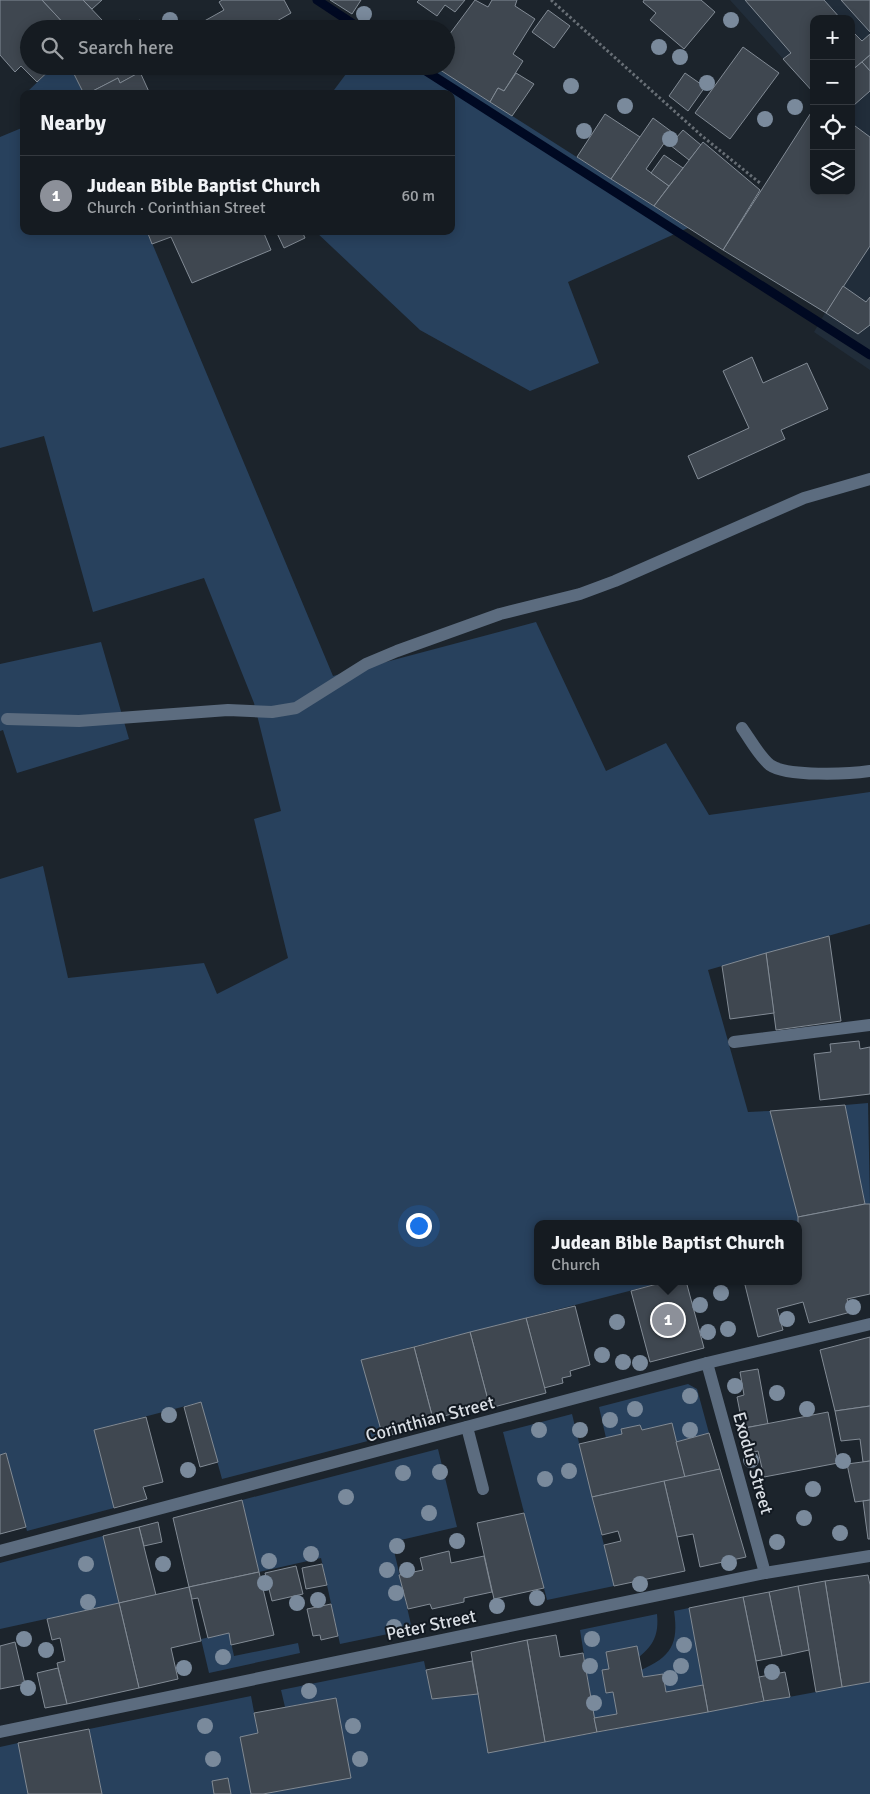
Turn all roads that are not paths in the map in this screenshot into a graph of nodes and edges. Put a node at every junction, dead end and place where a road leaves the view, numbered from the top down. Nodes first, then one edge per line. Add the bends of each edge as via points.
1 (870, 479) edge
2 (7, 719) dead end
3 (742, 728) dead end
4 (870, 771) edge
5 (870, 1025) edge
6 (734, 1042) dead end
7 (870, 1324) edge
8 (706, 1363) junction
9 (467, 1427) junction
10 (483, 1489) dead end
11 (0, 1551) edge
12 (870, 1556) edge
13 (765, 1573) junction
14 (0, 1732) edge

1 - 2 street via 804,498 580,594 500,614 389,654 358,668 296,708 272,712 197,712 78,721
3 - 4 street via 771,765 797,772 845,774
5 - 6 street
7 - 8 street, Corinthian Street
8 - 9 street, Corinthian Street
8 - 13 street, Exodus Street
9 - 10 street
9 - 11 street, Corinthian Street
12 - 13 street, Peter Street
13 - 14 street, Peter Street

